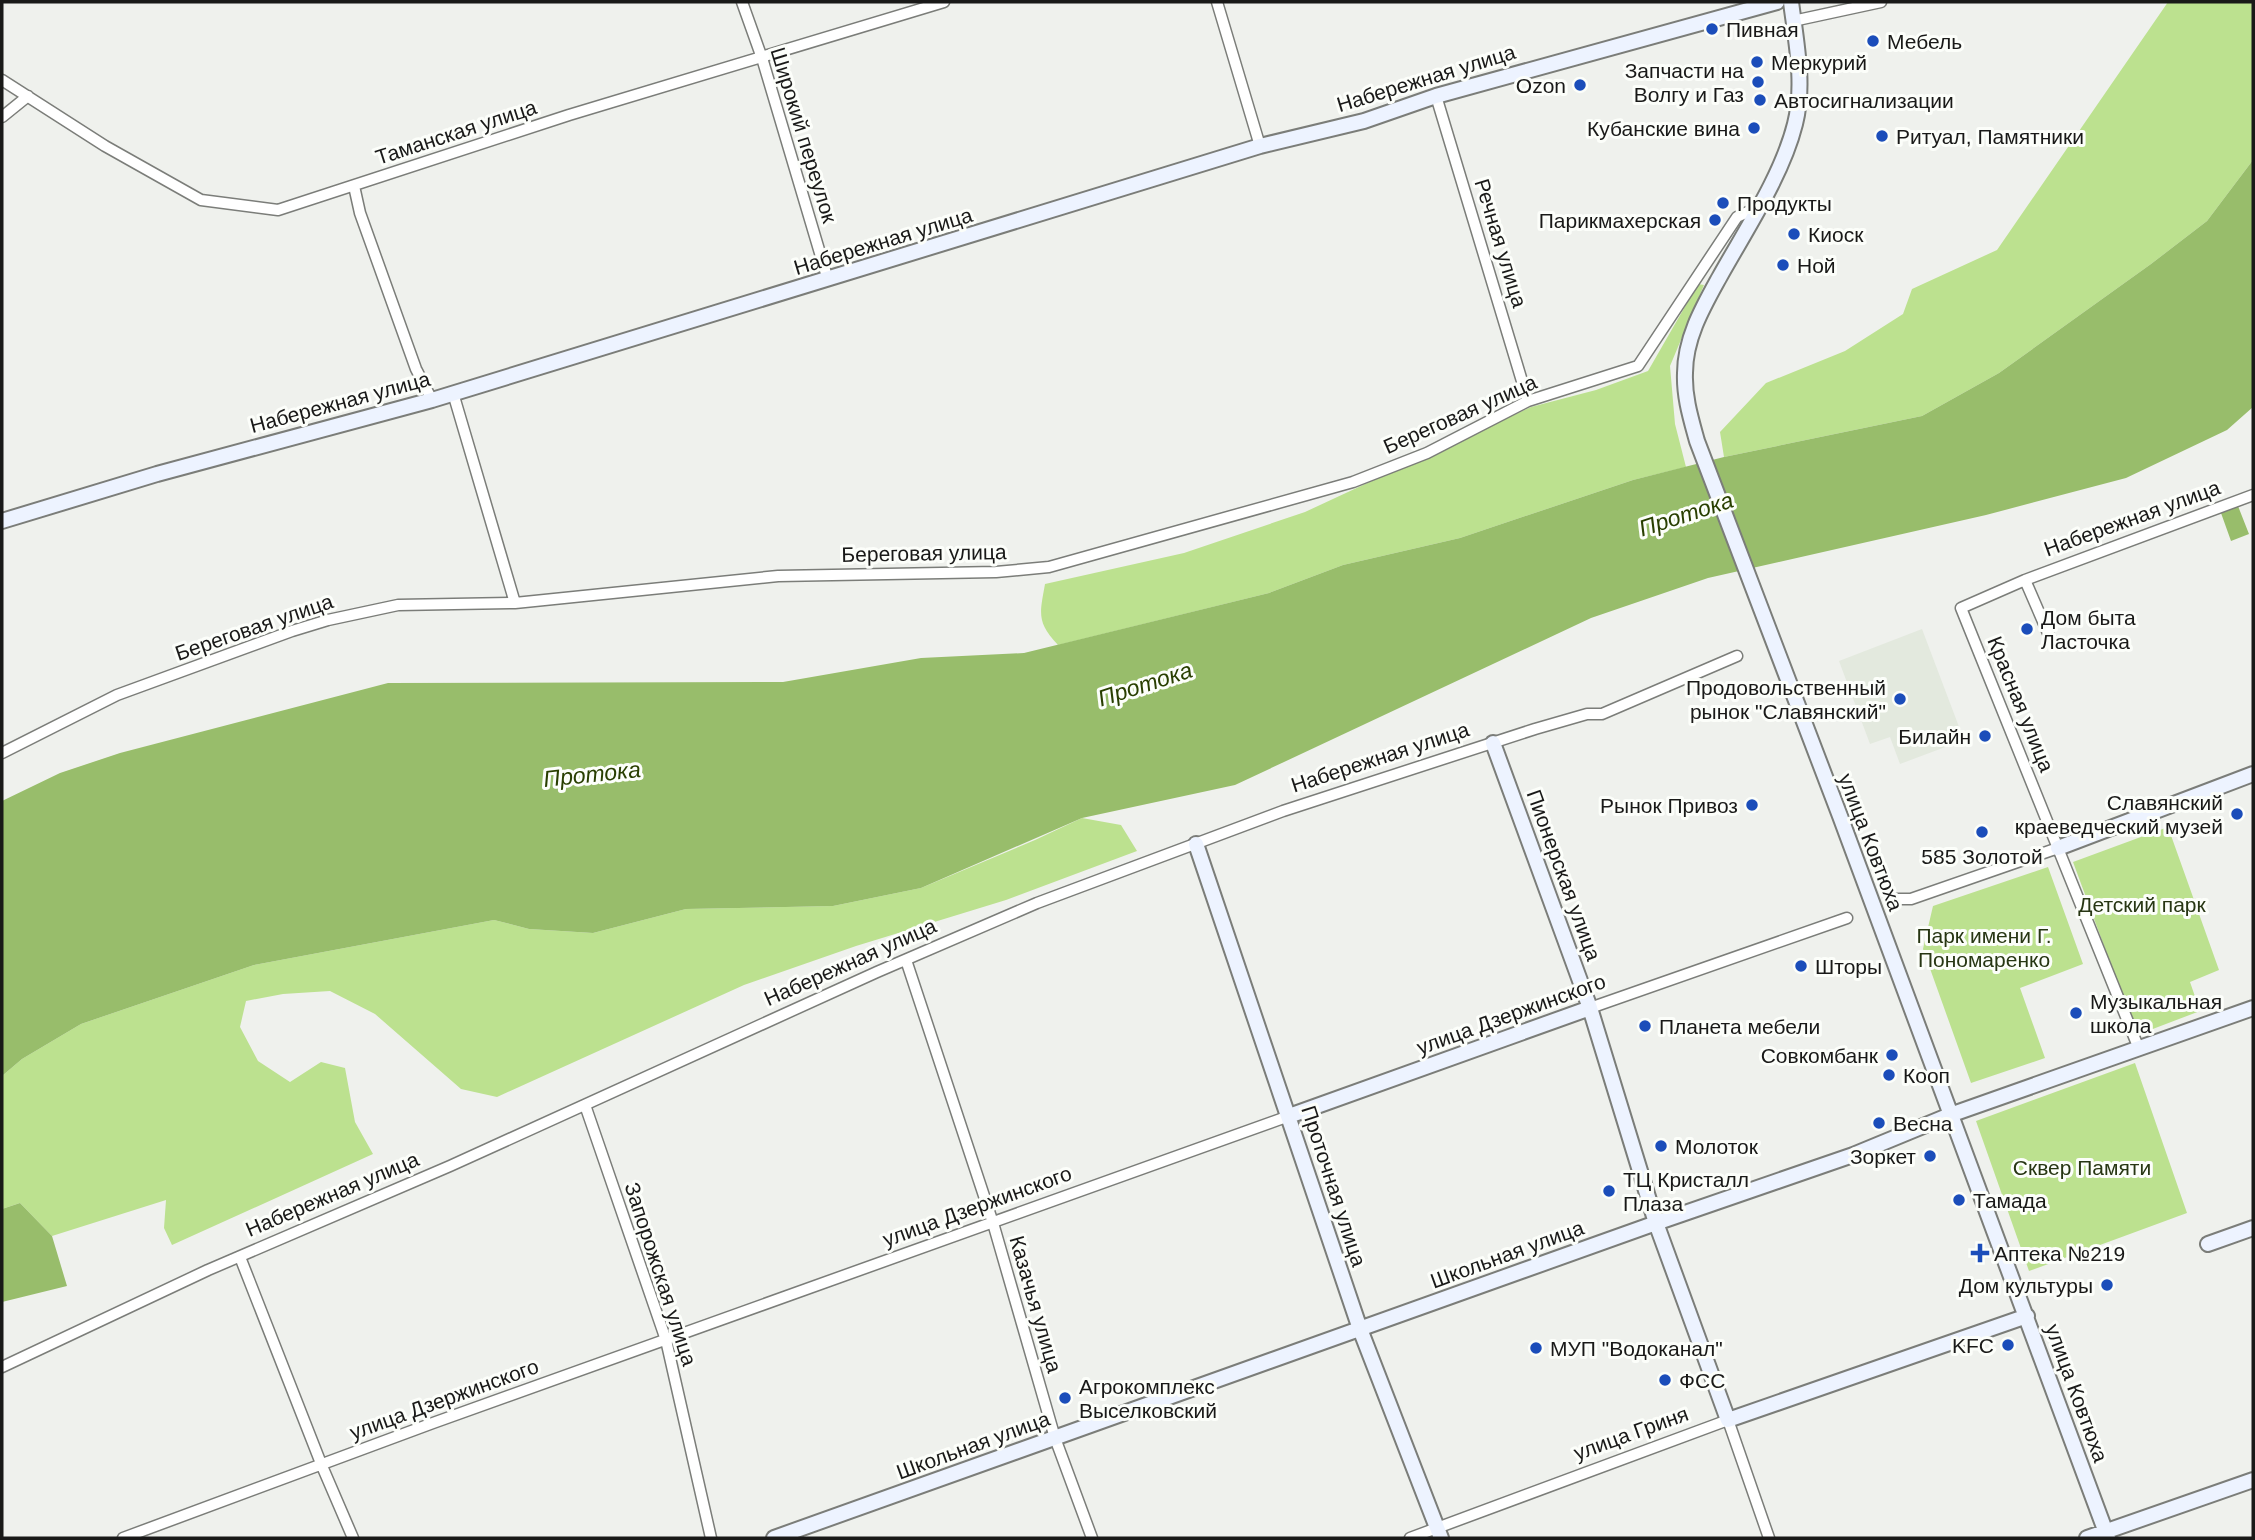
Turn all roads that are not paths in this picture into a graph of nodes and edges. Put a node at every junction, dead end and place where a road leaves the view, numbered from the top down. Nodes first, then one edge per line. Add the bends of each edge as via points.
1 (741, 2) edge
2 (943, 2) edge
3 (1217, 2) edge
4 (1777, 2) edge
5 (1791, 2) edge
6 (1881, 2) edge
7 (1851, 5) edge
8 (1793, 21) junction
9 (762, 58) junction
10 (2, 80) edge
11 (27, 96) junction
12 (1436, 96) junction
13 (2, 117) edge
14 (1260, 146) junction
15 (354, 186) junction
16 (1758, 207) junction
17 (828, 280) junction
18 (453, 393) junction
19 (432, 400) junction
20 (1528, 401) junction
21 (2253, 495) edge
22 (2, 521) edge
23 (2025, 580) junction
24 (515, 603) junction
25 (1961, 608) joint
26 (2051, 640) dead end
27 (1737, 656) dead end
28 (1493, 743) junction
29 (2, 753) edge
30 (2253, 774) edge
31 (1196, 844) junction
32 (2058, 848) junction
33 (1891, 899) dead end
34 (1847, 918) dead end
35 (906, 960) junction
36 (1590, 1008) junction
37 (2253, 1008) edge
38 (2139, 1049) junction
39 (585, 1105) junction
40 (1950, 1115) junction
41 (1289, 1116) junction
42 (993, 1223) junction
43 (1656, 1223) junction
44 (2253, 1228) edge
45 (2208, 1244) dead end
46 (240, 1257) junction
47 (2027, 1316) junction
48 (1360, 1329) junction
49 (667, 1340) junction
50 (2, 1367) edge
51 (1728, 1420) junction
52 (1055, 1438) junction
53 (322, 1466) junction
54 (2253, 1480) edge
55 (1439, 1533) edge
56 (2107, 1535) edge
57 (123, 1538) edge
58 (353, 1538) edge
59 (711, 1538) edge
60 (774, 1538) edge
61 (1092, 1538) edge
62 (1410, 1538) edge
63 (1769, 1538) edge
64 (2087, 1538) edge

1 - 9 street, Широкий переулок
2 - 9 street, Таманская улица
3 - 14 street
4 - 12 street, Набережная улица
5 - 8 street, улица Ковтюха
6 - 7 street
7 - 8 street
8 - 16 street, улица Ковтюха via 1798,107 1785,152
9 - 15 street, Таманская улица
9 - 17 street, Широкий переулок
10 - 11 street, Таманская улица
11 - 13 street
11 - 15 street, Таманская улица via 201,200 278,210
12 - 14 street, Набережная улица via 1364,121
12 - 20 street, Речная улица
14 - 17 street, Набережная улица
15 - 19 street via 416,369
16 - 20 street, Береговая улица via 1737,217 1638,366
16 - 40 street, улица Ковтюха via 1702,310 1688,350 1686,401 1696,441
17 - 18 street, Набережная улица
18 - 19 street, Набережная улица
18 - 24 street
19 - 22 street, Набережная улица
20 - 24 street, Береговая улица via 1427,453 1353,482 1049,567 778,576
21 - 23 street, Набережная улица
23 - 25 street, Набережная улица
23 - 26 street
24 - 29 street, Береговая улица via 398,605 316,623 117,695
25 - 32 street, Красная улица
27 - 28 street, Набережная улица via 1602,714 1587,714
28 - 31 street, Набережная улица
28 - 36 street, Пионерская улица
30 - 32 street
31 - 35 street, Набережная улица via 1037,903
31 - 41 street, Проточная улица
32 - 33 street via 1912,899
32 - 38 street, Красная улица
34 - 36 street, улица Дзержинского
35 - 39 street, Набережная улица
35 - 42 street, Казачья улица
36 - 41 street, улица Дзержинского
36 - 43 street, Пионерская улица
37 - 38 street, Школьная улица
38 - 40 street, Школьная улица
39 - 46 street, Набережная улица
39 - 49 street, Запорожская улица
40 - 43 street, Школьная улица via 1853,1155
40 - 47 street, улица Ковтюха
41 - 42 street, улица Дзержинского
41 - 48 street, Проточная улица
42 - 49 street, улица Дзержинского
42 - 52 street, Казачья улица
43 - 48 street, Школьная улица
43 - 51 street, Пионерская улица
44 - 45 street
46 - 50 street, Набережная улица
46 - 53 street
47 - 51 street, улица Гриня
47 - 56 street, улица Ковтюха
48 - 52 street, Школьная улица
48 - 55 street, Проточная улица
49 - 53 street, улица Дзержинского
49 - 59 street, Запорожская улица
51 - 55 street, улица Гриня
51 - 63 street, Пионерская улица
52 - 60 street, Школьная улица
52 - 61 street, Казачья улица
53 - 57 street, улица Дзержинского
53 - 58 street
54 - 56 street
55 - 62 street, улица Гриня
56 - 64 street

